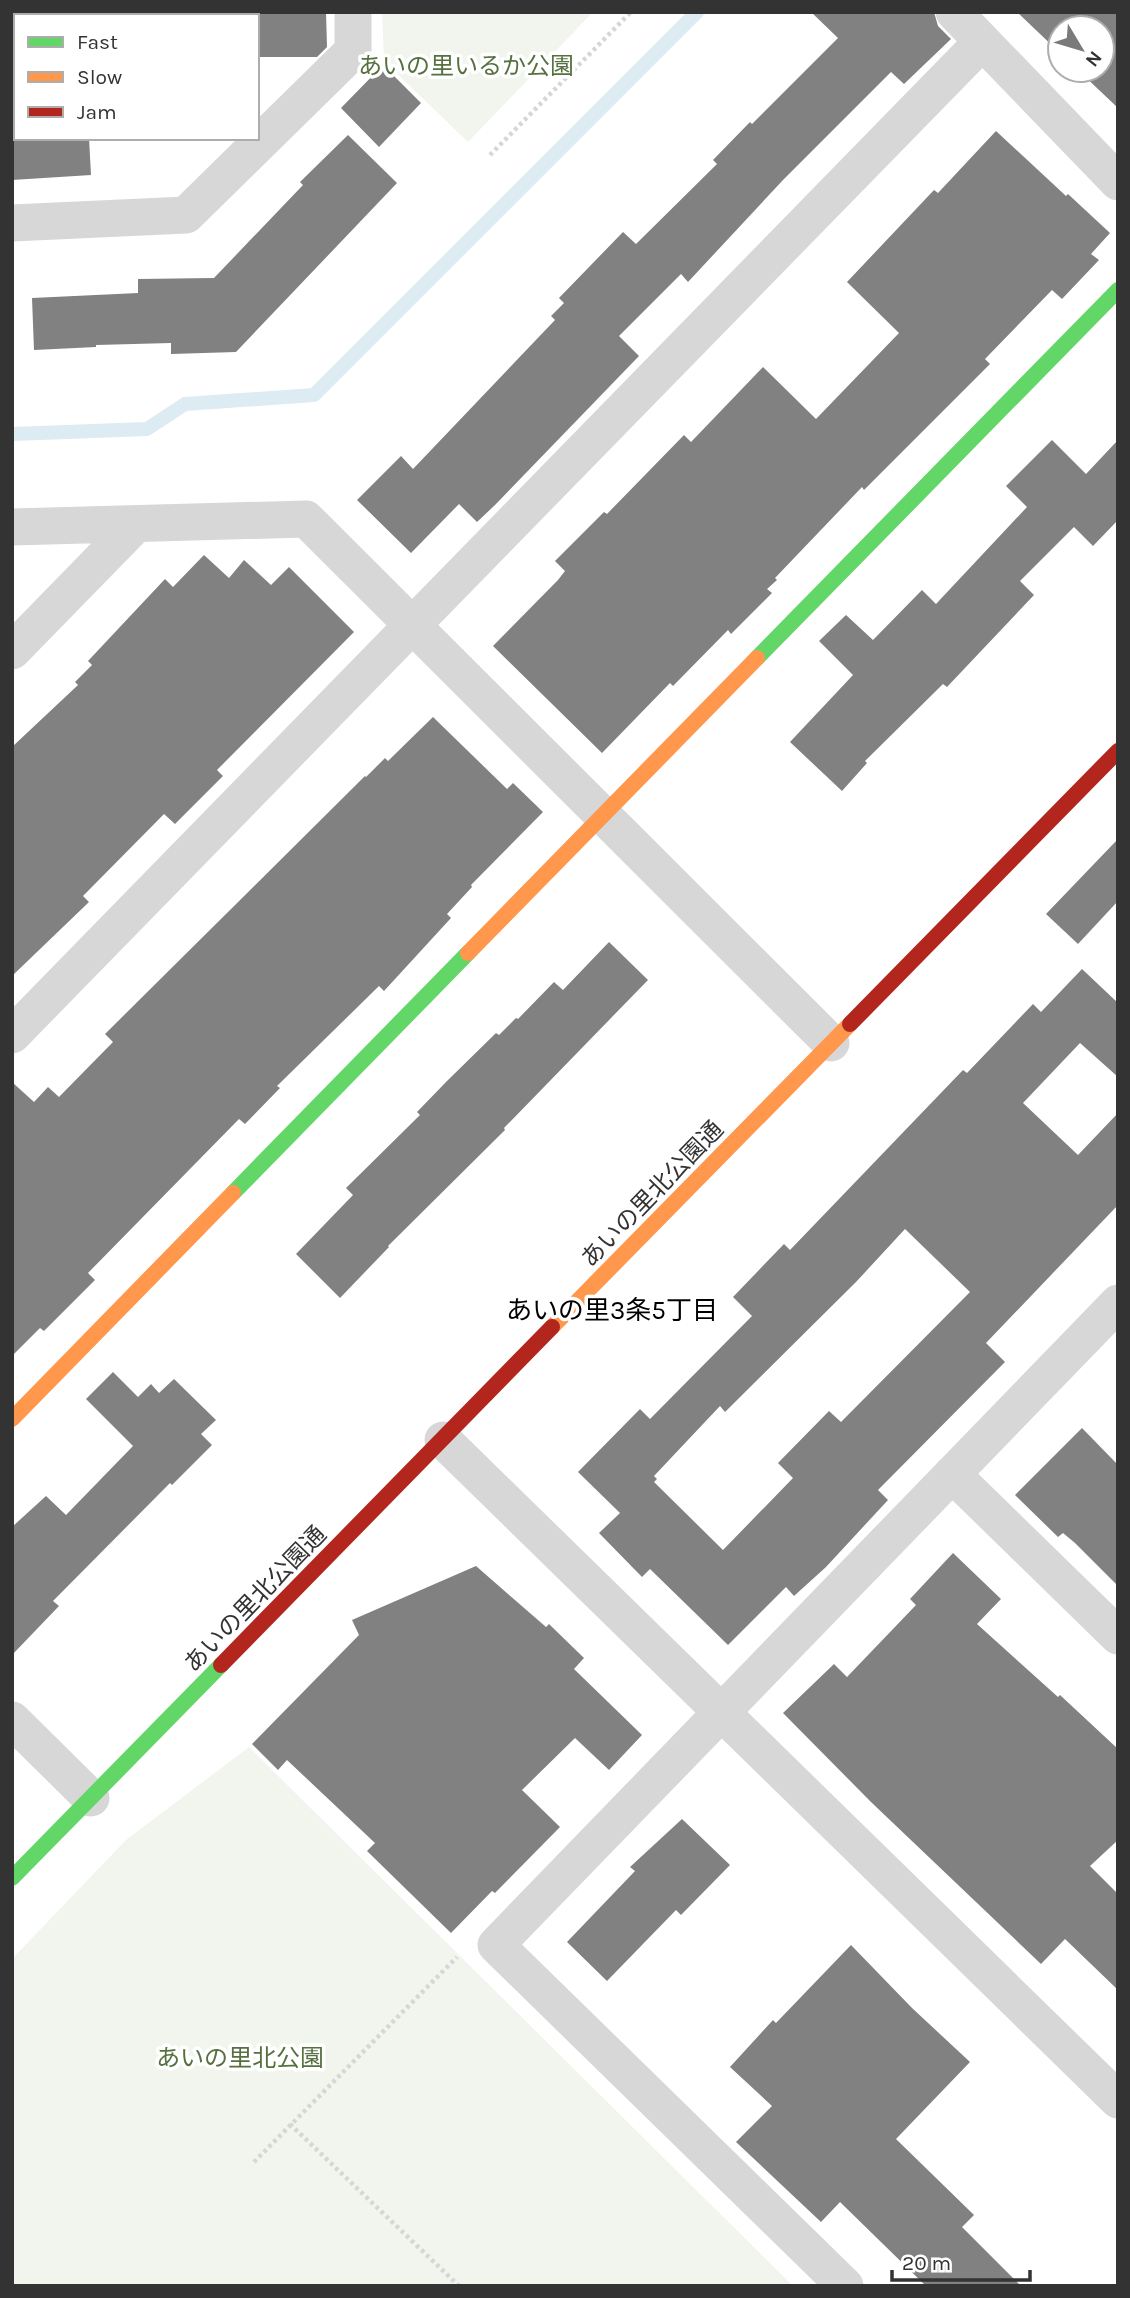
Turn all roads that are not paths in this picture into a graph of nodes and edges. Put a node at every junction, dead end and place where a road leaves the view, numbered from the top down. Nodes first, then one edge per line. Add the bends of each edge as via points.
1 (353, 12) edge
2 (954, 12) edge
3 (982, 42) junction
4 (1118, 182) edge
5 (12, 223) edge
6 (1118, 290) edge
7 (136, 524) junction
8 (12, 527) edge
9 (413, 626) junction
10 (12, 651) edge
11 (1118, 751) edge
12 (603, 816) junction
13 (12, 1035) edge
14 (831, 1043) junction
15 (1118, 1303) edge
16 (12, 1419) edge
17 (443, 1440) junction
18 (952, 1474) junction
19 (1118, 1636) edge
20 (720, 1712) junction
21 (12, 1720) edge
22 (91, 1798) junction
23 (12, 1878) edge
24 (1118, 2100) edge
25 (845, 2286) edge

1 - 5 street via 353,51 186,215
2 - 3 street
3 - 4 street
3 - 9 street
6 - 12 street
7 - 8 street
7 - 9 street via 306,519
7 - 10 street
9 - 12 street
9 - 13 street
11 - 14 street, あいの里北公園通
12 - 14 street
12 - 16 street
14 - 17 street, あいの里北公園通
15 - 18 street
17 - 20 street
17 - 22 street, あいの里北公園通
18 - 19 street
18 - 20 street
20 - 24 street
20 - 25 street via 496,1945
21 - 22 street
22 - 23 street, あいの里北公園通

